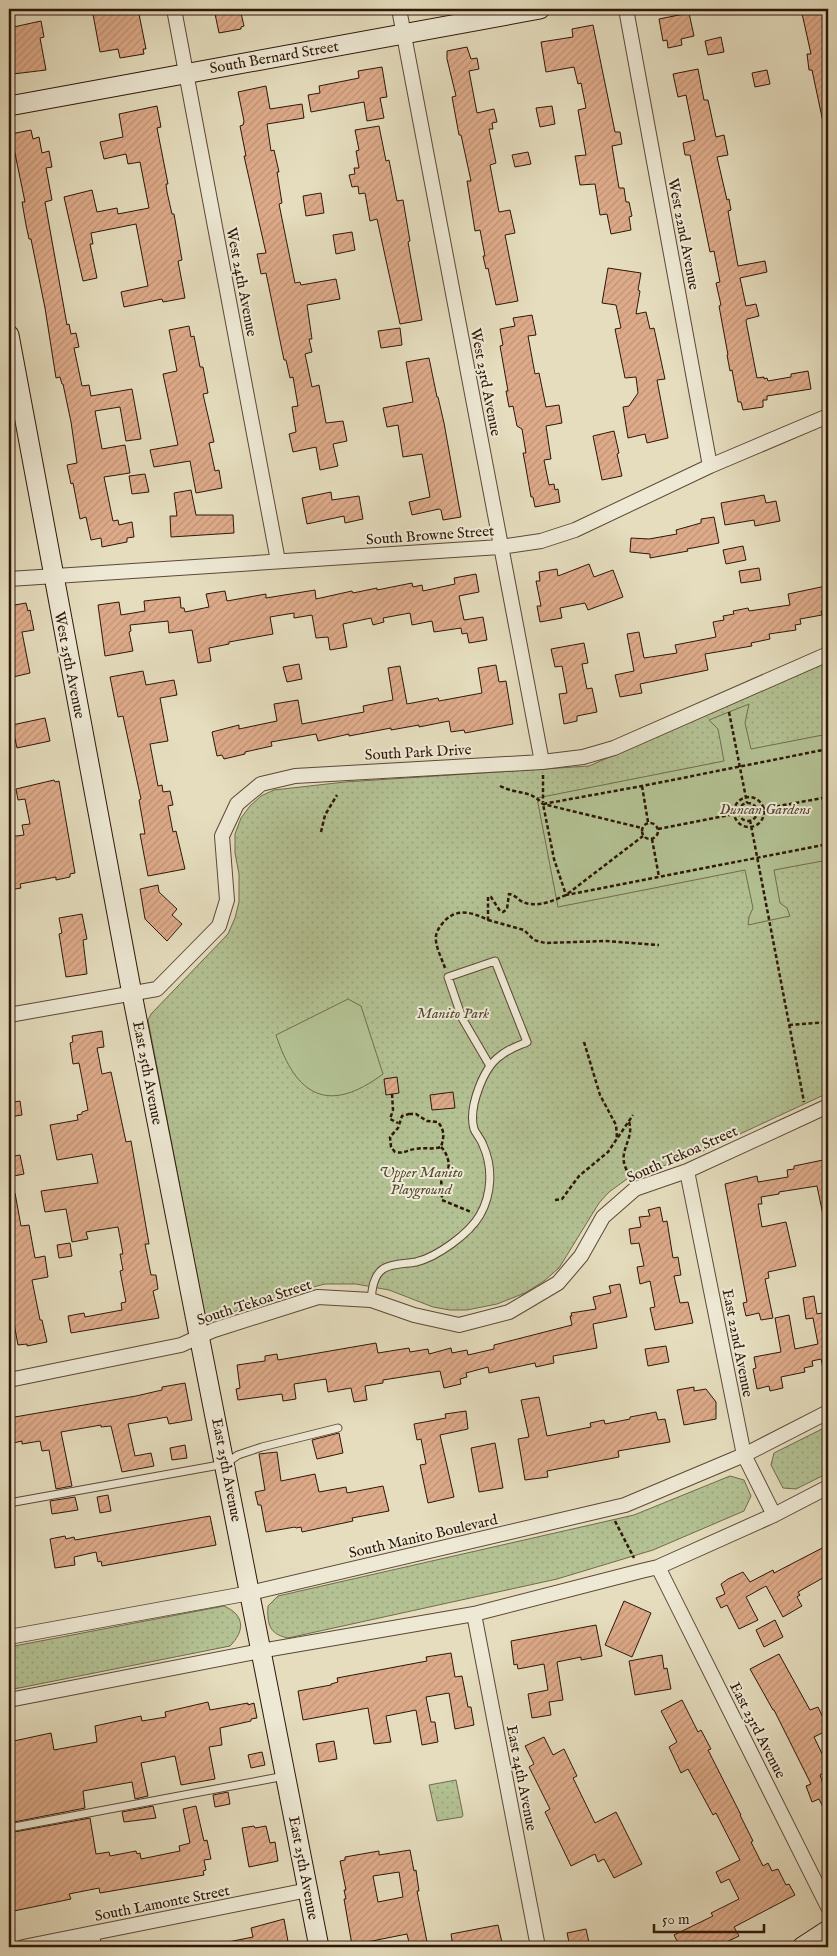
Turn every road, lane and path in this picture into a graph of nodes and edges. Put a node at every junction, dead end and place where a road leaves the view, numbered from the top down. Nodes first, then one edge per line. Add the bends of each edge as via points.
1 (174, 9) edge
2 (399, 9) edge
3 (540, 9) edge
4 (626, 9) edge
5 (512, 11) edge
6 (403, 33) junction
7 (186, 73) junction
8 (9, 106) edge
9 (9, 335) edge
10 (828, 416) edge
11 (710, 466) junction
12 (500, 546) junction
13 (278, 561) junction
14 (53, 576) junction
15 (9, 579) edge
16 (828, 654) edge
17 (726, 698) junction
18 (828, 748) edge
19 (542, 762) junction
20 (740, 766) junction
21 (500, 786) dead end
22 (642, 786) junction
23 (337, 795) dead end
24 (828, 796) edge
25 (746, 797) junction
26 (747, 803) junction
27 (543, 804) junction
28 (764, 809) junction
29 (757, 810) junction
30 (740, 813) junction
31 (734, 814) junction
32 (750, 820) junction
33 (648, 822) junction
34 (751, 827) junction
35 (642, 828) junction
36 (658, 829) junction
37 (321, 832) dead end
38 (644, 836) junction
39 (652, 839) junction
40 (828, 844) edge
41 (757, 858) junction
42 (659, 877) junction
43 (566, 895) junction
44 (488, 920) junction
45 (660, 946) dead end
46 (448, 977) junction
47 (132, 994) junction
48 (9, 1015) edge
49 (828, 1022) edge
50 (789, 1025) junction
51 (584, 1042) dead end
52 (490, 1066) junction
53 (392, 1094) dead end
54 (828, 1106) edge
55 (633, 1115) dead end
56 (806, 1116) junction
57 (629, 1122) junction
58 (398, 1124) junction
59 (617, 1140) junction
60 (441, 1147) junction
61 (687, 1171) junction
62 (635, 1190) junction
63 (555, 1200) dead end
64 (480, 1215) junction
65 (371, 1300) junction
66 (200, 1336) junction
67 (9, 1380) edge
68 (828, 1412) edge
69 (338, 1428) dead end
70 (744, 1455) junction
71 (225, 1464) junction
72 (828, 1487) edge
73 (9, 1503) edge
74 (774, 1516) junction
75 (614, 1519) dead end
76 (635, 1559) dead end
77 (658, 1567) junction
78 (250, 1592) junction
79 (474, 1614) junction
80 (9, 1637) edge
81 (260, 1652) junction
82 (9, 1700) edge
83 (285, 1775) junction
84 (9, 1828) edge
85 (308, 1890) junction
86 (828, 1907) edge
87 (828, 1930) edge
88 (93, 1941) edge
89 (23, 1947) edge
90 (319, 1947) edge
91 (538, 1947) edge
92 (802, 1947) edge

1 - 7 street, West 24th Avenue
2 - 6 street, West 23rd Avenue
3 - 5 street, South Bernard Street
4 - 11 street, West 22nd Avenue
5 - 6 street, South Bernard Street
6 - 7 street, South Bernard Street
6 - 12 street, West 23rd Avenue
7 - 8 street, South Bernard Street
7 - 13 street, West 24th Avenue
9 - 14 street, West 25th Avenue
10 - 11 street, South Browne Street
11 - 12 street, South Browne Street via 575,530 541,540
12 - 13 street, South Browne Street
12 - 19 street, West 23rd Avenue
13 - 14 street, South Browne Street
14 - 15 street, South Browne Street
14 - 47 street, West 25th Avenue
16 - 17 street, South Park Drive
17 - 19 street, South Park Drive via 614,748 583,757
17 - 20 path
18 - 20 path
19 - 27 path
19 - 47 street, South Park Drive via 295,776 261,784 237,804 222,836 227,900 219,926 156,989
20 - 22 path
20 - 25 path
21 - 27 path via 511,792 536,796
22 - 27 path
22 - 33 path
23 - 37 path via 325,816
24 - 28 path
25 - 26 path
25 - 28 path via 759,800
25 - 31 path via 738,801
26 - 29 path
26 - 30 path via 740,808
27 - 35 path
27 - 43 path via 554,860
28 - 29 path
28 - 34 path via 760,822
29 - 32 path via 755,818
30 - 31 path
30 - 32 path via 745,820
31 - 34 path via 742,825
31 - 36 path
32 - 34 path
33 - 35 path
33 - 36 path via 656,824
34 - 41 path
35 - 38 path
36 - 39 path
38 - 39 path
38 - 43 path
39 - 42 path
40 - 41 path
41 - 42 path
41 - 50 path
42 - 43 path
43 - 44 path via 551,902 529,904 509,894 503,912 488,897
44 - 45 path via 524,930 534,940 545,943 606,941
44 - 46 path via 467,912 454,914 436,932 436,942
46 - 52 lane via 462,1018
46 - 52 lane via 495,961 527,1042 499,1056
47 - 48 street, South Park Drive
47 - 66 street, East 25th Avenue
49 - 50 path
50 - 56 path
51 - 59 path via 600,1096 616,1125
52 - 64 lane via 474,1103 473,1116 474,1130 486,1152 490,1169 490,1186
53 - 58 path via 390,1119
54 - 56 street, South Tekoa Street
55 - 57 path
56 - 61 street, South Tekoa Street
57 - 59 path
57 - 62 path via 631,1128 623,1155
58 - 60 path via 402,1116 409,1114 438,1122 444,1138
58 - 60 path via 389,1142 395,1152
59 - 63 path via 608,1152 579,1176 562,1199
60 - 64 path via 448,1157 448,1171 441,1176 442,1200
61 - 62 street, South Tekoa Street
61 - 70 street, East 22nd Avenue
62 - 65 street, South Tekoa Street via 603,1217 581,1256 558,1283 509,1312 459,1325 414,1315
64 - 65 lane via 435,1255 382,1269 374,1281
65 - 66 street, South Tekoa Street via 318,1297
66 - 67 street, South Tekoa Street via 181,1345
66 - 71 street, East 25th Avenue
68 - 70 street, South Manito Boulevard
69 - 71 lane via 262,1447 238,1455
70 - 74 street, East 22nd Avenue
70 - 78 street, South Manito Boulevard via 625,1505
71 - 73 lane
71 - 78 street, East 25th Avenue
72 - 74 street
74 - 77 street
75 - 76 path
77 - 79 street
77 - 86 street, East 23rd Avenue
78 - 80 street, South Manito Boulevard
78 - 81 street, East 25th Avenue
79 - 81 street
79 - 91 street, East 24th Avenue
81 - 82 street
81 - 83 street, East 25th Avenue
83 - 84 lane
83 - 85 street, East 25th Avenue
85 - 88 street, South Lamonte Street
85 - 90 street, East 25th Avenue
87 - 92 street
88 - 89 street, South Lamonte Street

